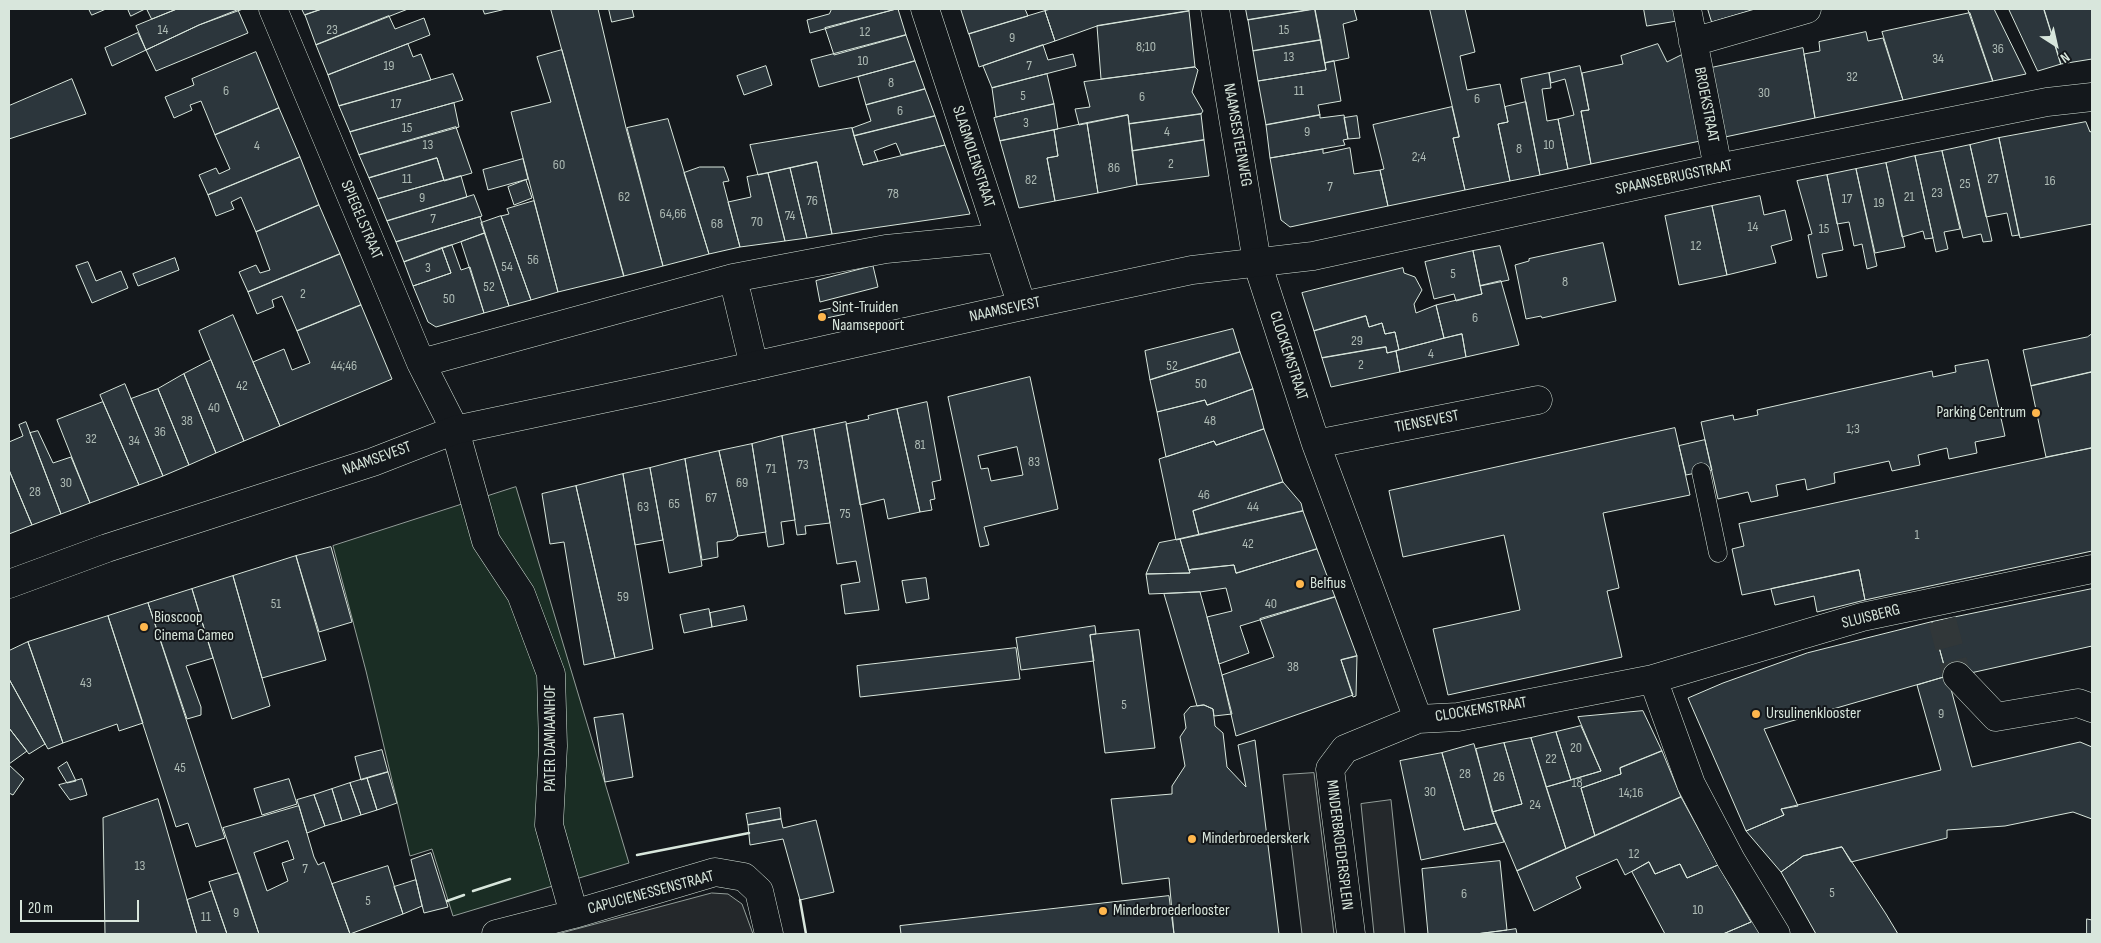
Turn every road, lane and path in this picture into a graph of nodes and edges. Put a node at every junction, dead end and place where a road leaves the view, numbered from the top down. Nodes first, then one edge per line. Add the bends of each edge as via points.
1 (273, 9) edge
2 (925, 9) edge
3 (1216, 9) edge
4 (1687, 9) edge
5 (1806, 9) edge
6 (1693, 42) junction
7 (2092, 97) edge
8 (1718, 168) junction
9 (999, 238) junction
10 (1257, 262) junction
11 (733, 278) junction
12 (1022, 306) junction
13 (421, 363) junction
14 (754, 366) junction
15 (1538, 400) dead end
16 (454, 430) junction
17 (1316, 444) junction
18 (1701, 472) dead end
19 (1718, 553) dead end
20 (2092, 569) edge
21 (9, 584) edge
22 (1958, 676) tunnel mouth
23 (1653, 679) junction
24 (2092, 708) edge
25 (1418, 719) junction
26 (574, 914) junction
27 (496, 934) edge
28 (769, 934) edge
29 (1350, 934) edge
30 (1776, 934) edge

1 - 13 street, SPIEGELSTRAAT
2 - 9 street, SLAGMOLENSTRAAT
3 - 10 street, NAAMSESTEENWEG
4 - 6 street, BROEKSTRAAT
5 - 6 street
6 - 8 street, BROEKSTRAAT
7 - 8 street, SPAANSEBRUGSTRAAT via 2047,102
8 - 10 street, SPAANSEBRUGSTRAAT via 1313,256
9 - 11 street via 886,248
9 - 12 street, SLAGMOLENSTRAAT
10 - 12 street, NAAMSEVEST via 1192,270
10 - 17 street, CLOCKEMSTRAAT
11 - 13 street
11 - 14 street
12 - 14 street, NAAMSEVEST
13 - 16 street, SPIEGELSTRAAT
14 - 16 street, NAAMSEVEST
15 - 17 street, TIENSEVEST
16 - 21 street, NAAMSEVEST via 373,462 107,548
16 - 26 street, PATER DAMIAANHOF via 486,541 522,594 551,674 553,746 549,825
17 - 25 street, CLOCKEMSTRAAT
18 - 19 lane
20 - 23 street, SLUISBERG via 1938,611 1862,617
22 - 24 street via 1996,717 2078,703
23 - 25 street, CLOCKEMSTRAAT via 1458,717
23 - 30 street via 1691,784 1731,860
25 - 29 street, MINDERBROEDERSPLEIN via 1345,748 1330,770
26 - 27 street, CAPUCIENESSENSTRAAT
26 - 28 street, CAPUCIENESSENSTRAAT via 715,872 744,877 759,891

